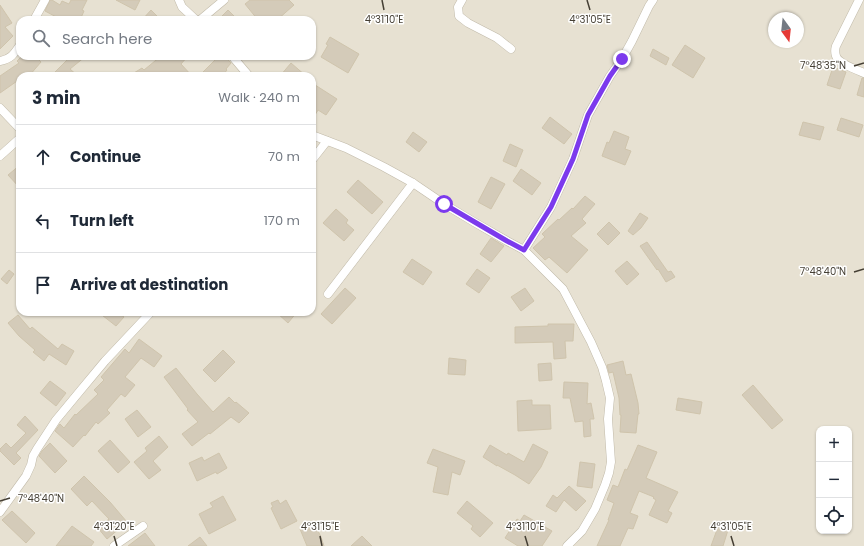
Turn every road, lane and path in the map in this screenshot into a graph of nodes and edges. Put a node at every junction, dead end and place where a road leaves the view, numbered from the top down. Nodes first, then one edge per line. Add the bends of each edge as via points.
1 (45, 0) edge
2 (179, 0) edge
3 (224, 0) edge
4 (462, 0) edge
5 (653, 0) edge
6 (856, 1) edge
7 (36, 16) edge
8 (192, 16) edge
9 (205, 16) edge
10 (511, 49) dead end
11 (16, 50) edge
12 (235, 60) edge
13 (0, 61) edge
14 (246, 72) edge
15 (864, 73) edge
16 (0, 108) edge
17 (16, 125) edge
18 (316, 137) edge
19 (327, 141) junction
20 (16, 142) edge
21 (316, 155) edge
22 (0, 156) edge
23 (413, 183) junction
24 (524, 250) junction
25 (328, 294) dead end
26 (147, 316) edge
27 (0, 512) edge
28 (143, 526) dead end
29 (114, 546) edge
30 (567, 546) edge

1 - 7 street
2 - 8 street via 182,7
3 - 9 street
4 - 10 street via 458,7 459,16
5 - 24 street via 622,59 588,115 573,159 551,207
6 - 15 street via 835,53 839,61
11 - 13 street via 10,58
12 - 14 street
16 - 17 street
18 - 19 street
19 - 21 street
19 - 23 street via 346,148
20 - 22 street
23 - 24 street via 468,219
23 - 25 street
24 - 30 street via 563,290 602,367 610,398 610,473 582,531
26 - 27 street via 105,361 56,420 37,448 26,476
28 - 29 street

